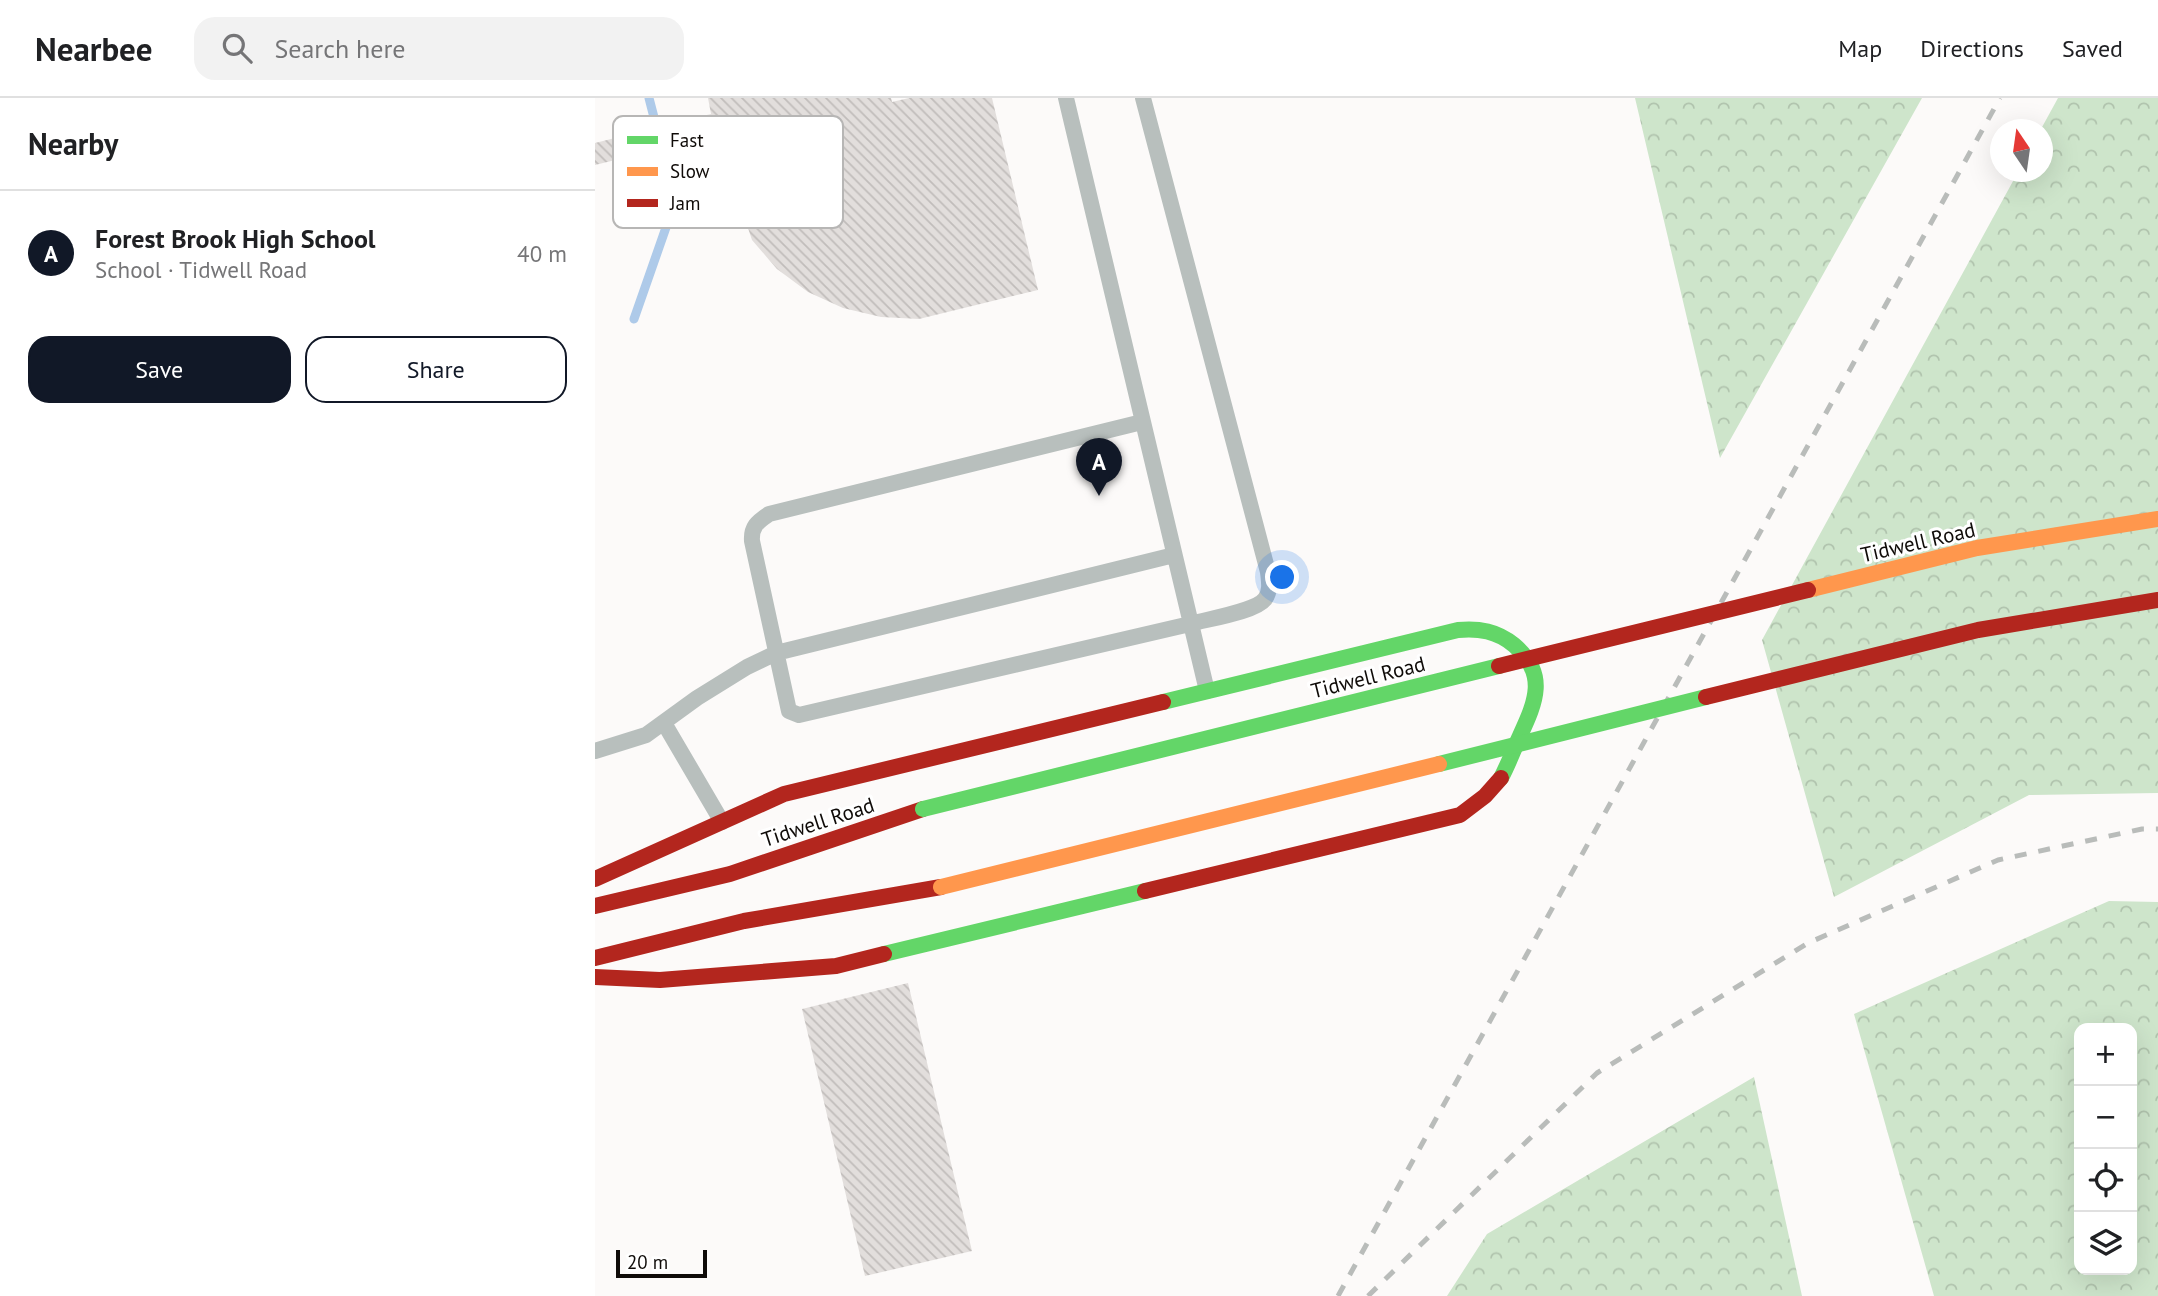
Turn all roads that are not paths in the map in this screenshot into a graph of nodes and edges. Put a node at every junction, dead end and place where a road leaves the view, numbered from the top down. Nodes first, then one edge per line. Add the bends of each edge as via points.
1 (1066, 98) edge
2 (1143, 98) edge
3 (1142, 422) junction
4 (2158, 519) edge
5 (1174, 555) junction
6 (2158, 600) edge
7 (1190, 624) junction
8 (776, 653) junction
9 (1207, 691) junction
10 (664, 723) junction
11 (595, 751) edge
12 (722, 822) junction
13 (595, 879) edge
14 (595, 906) edge
15 (595, 958) edge
16 (595, 977) edge

1 - 3 lane
2 - 7 lane via 1270,587 1254,607
3 - 5 lane
3 - 8 lane via 769,514 751,531
4 - 14 main road, Tidwell Road, bridge via 1977,548 923,809 730,874
5 - 7 lane
5 - 8 lane
6 - 15 main road, bridge via 1978,630 941,887 744,922
7 - 8 lane via 799,715 789,711
7 - 9 lane
8 - 10 lane via 697,698
9 - 12 main road via 784,794
9 - 16 main road via 1474,629 1490,631 1518,648 1536,677 1536,695 1507,767 1496,786 1460,815 836,966 660,980
10 - 11 lane via 646,735
10 - 12 lane
12 - 13 main road

